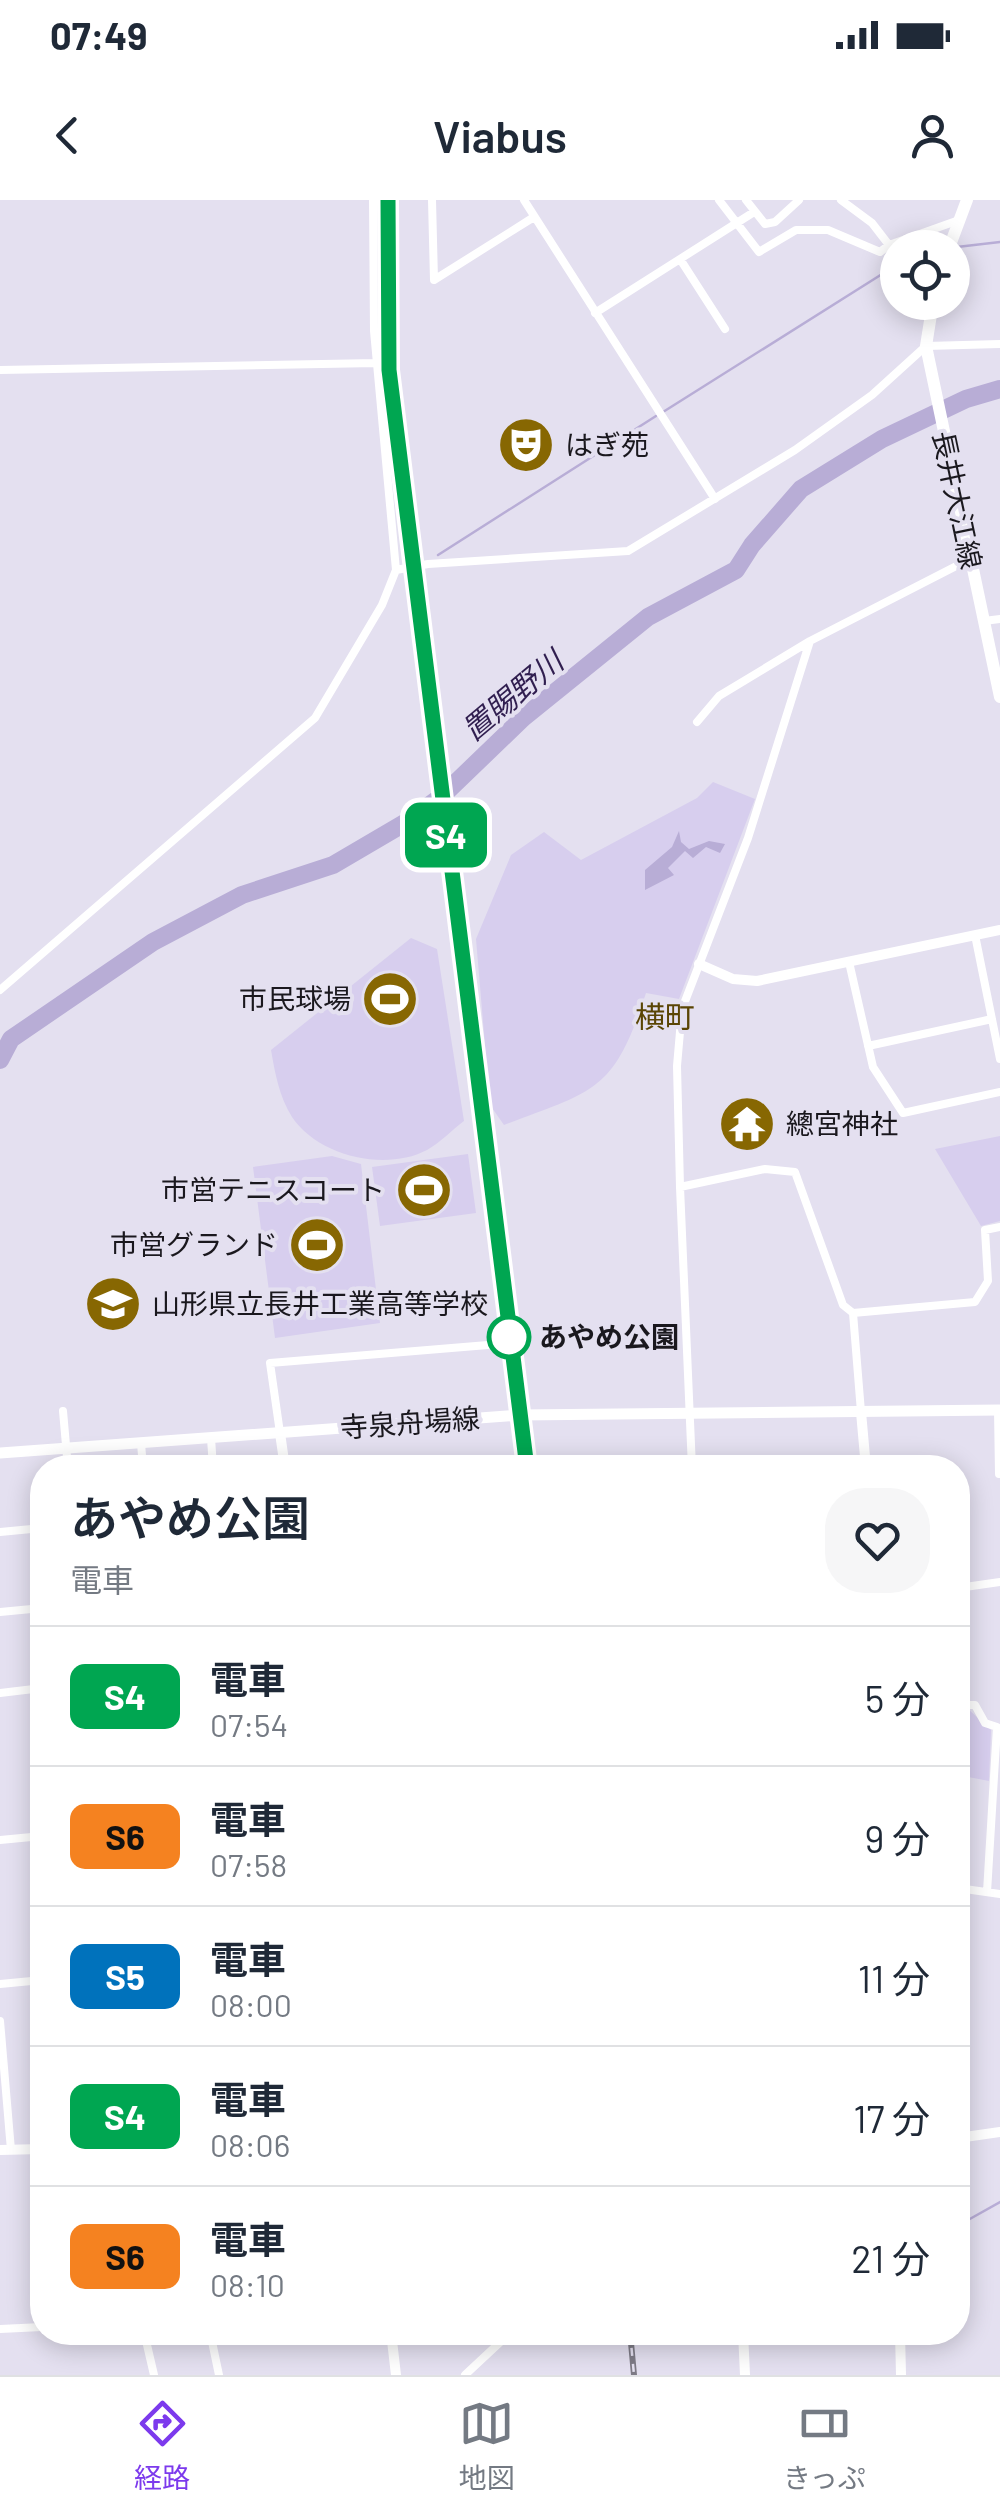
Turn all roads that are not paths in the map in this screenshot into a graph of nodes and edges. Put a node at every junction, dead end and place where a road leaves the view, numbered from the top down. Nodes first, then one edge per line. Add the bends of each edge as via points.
1 (373, 200) edge
2 (432, 200) edge
3 (539, 200) edge
4 (719, 200) edge
5 (746, 200) edge
6 (800, 200) edge
7 (841, 200) edge
8 (967, 200) edge
9 (526, 203) edge
10 (754, 212) junction
11 (534, 218) junction
12 (959, 220) junction
13 (735, 224) junction
14 (931, 230) edge
15 (955, 230) edge
16 (880, 233) edge
17 (880, 252) edge
18 (680, 259) junction
19 (594, 313) junction
20 (930, 320) edge
21 (725, 330) dead end
22 (1000, 344) edge
23 (926, 346) junction
24 (376, 364) junction
25 (0, 370) edge
26 (715, 499) junction
27 (968, 560) junction
28 (396, 570) junction
29 (1000, 619) edge
30 (984, 621) junction
31 (810, 641) junction
32 (1000, 697) edge
33 (697, 722) dead end
34 (1000, 930) edge
35 (975, 935) junction
36 (849, 962) junction
37 (699, 964) junction
38 (0, 990) edge
39 (992, 1019) junction
40 (868, 1046) junction
41 (1000, 1059) edge
42 (1000, 1092) edge
43 (680, 1187) junction
44 (1000, 1226) edge
45 (853, 1313) junction
46 (500, 1344) dead end
47 (63, 1410) dead end
48 (999, 1410) edge
49 (860, 1412) junction
50 (691, 1413) junction
51 (280, 1433) junction
52 (211, 1438) junction
53 (141, 1443) junction
54 (67, 1449) junction
55 (0, 1453) edge
56 (67, 1455) edge
57 (142, 1455) edge
58 (213, 1455) edge
59 (283, 1455) edge
60 (692, 1455) edge
61 (865, 1455) edge
62 (999, 1474) edge
63 (30, 1529) edge
64 (0, 1532) edge
65 (1000, 1582) edge
66 (970, 1586) edge
67 (30, 1609) edge
68 (0, 1612) edge
69 (30, 1689) edge
70 (0, 1692) edge
71 (970, 1704) edge
72 (996, 1800) edge
73 (30, 1837) edge
74 (0, 1840) edge
75 (970, 1890) edge
76 (986, 1892) junction
77 (1000, 1894) edge
78 (30, 1981) edge
79 (0, 1984) edge
80 (0, 2021) edge
81 (1000, 2132) edge
82 (970, 2136) edge
83 (6, 2150) edge
84 (30, 2328) edge
85 (0, 2329) edge
86 (147, 2345) edge
87 (213, 2345) edge
88 (393, 2345) edge
89 (497, 2345) edge
90 (743, 2345) edge
91 (900, 2345) edge
92 (154, 2375) edge
93 (219, 2375) edge
94 (396, 2375) edge
95 (465, 2375) edge
96 (744, 2375) edge
97 (901, 2375) edge

1 - 24 street
2 - 11 street via 434,280
3 - 9 street
4 - 13 street
5 - 10 street
6 - 10 street via 775,222 765,224
7 - 16 street
8 - 12 main road
9 - 11 street
10 - 13 street
11 - 19 street
12 - 14 street
12 - 15 main road
13 - 17 street via 759,252 796,230 828,230
13 - 18 street
18 - 19 street
18 - 21 street
19 - 26 street
20 - 23 main road, 長井大江線
22 - 23 street
23 - 26 street via 872,395
23 - 27 main road, 長井大江線
24 - 25 street
24 - 28 street
26 - 28 street via 628,550
27 - 30 main road, 長井大江線
27 - 31 street
28 - 38 street via 315,718
29 - 30 street
30 - 32 main road, 長井大江線
31 - 33 street via 720,696
31 - 37 street via 748,838
34 - 35 street
35 - 36 street
35 - 39 street
36 - 37 street via 757,980 732,979
36 - 40 street
37 - 43 street via 682,1009 677,1066
39 - 40 street
39 - 41 street
40 - 42 street via 873,1067 903,1114
43 - 45 street via 766,1169 794,1172 843,1305
43 - 50 street
44 - 45 street via 985,1230 988,1281 975,1302
45 - 49 street
46 - 51 street via 270,1363
47 - 54 street
48 - 49 main road, 寺泉舟場線
48 - 62 street
49 - 50 main road, 寺泉舟場線
49 - 61 street
50 - 51 main road, 寺泉舟場線 via 520,1415
50 - 60 street
51 - 52 main road, 寺泉舟場線
51 - 59 street
52 - 53 main road, 寺泉舟場線
52 - 58 street
53 - 54 main road, 寺泉舟場線
53 - 57 street
54 - 55 main road, 寺泉舟場線
54 - 56 street
63 - 64 street
65 - 66 street
67 - 68 street
69 - 70 street
71 - 72 street via 997,1727
72 - 76 street
73 - 74 street
75 - 76 street
76 - 77 street
78 - 79 street
80 - 83 street
81 - 82 street
84 - 85 street
86 - 92 street
87 - 93 street
88 - 94 street
89 - 95 street
90 - 96 street
91 - 97 street

